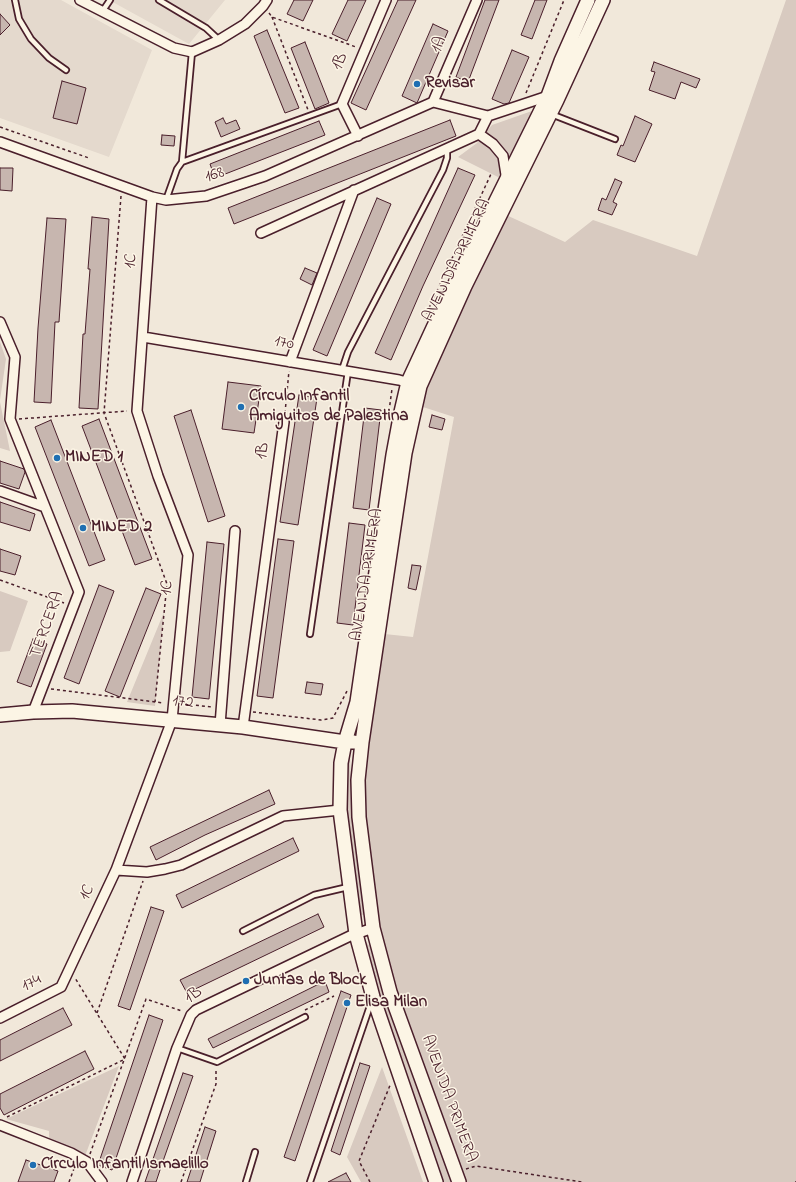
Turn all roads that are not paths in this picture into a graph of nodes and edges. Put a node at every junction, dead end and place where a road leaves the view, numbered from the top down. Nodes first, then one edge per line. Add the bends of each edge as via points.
1 (15, 0) edge
2 (80, 0) edge
3 (110, 0) edge
4 (159, 0) edge
5 (386, 0) edge
6 (477, 0) edge
7 (588, 0) edge
8 (603, 0) edge
9 (265, 3) edge
10 (102, 12) junction
11 (219, 40) junction
12 (192, 52) junction
13 (66, 70) dead end
14 (553, 98) junction
15 (433, 102) junction
16 (342, 104) junction
17 (546, 112) junction
18 (488, 116) junction
19 (479, 134) junction
20 (358, 136) junction
21 (615, 139) dead end
22 (0, 142) edge
23 (447, 148) junction
24 (182, 162) junction
25 (507, 182) junction
26 (354, 190) junction
27 (152, 197) junction
28 (166, 200) junction
29 (261, 233) dead end
30 (0, 322) edge
31 (143, 337) junction
32 (290, 362) junction
33 (345, 371) junction
34 (414, 384) junction
35 (284, 422) road end
36 (0, 491) edge
37 (45, 507) junction
38 (235, 531) dead end
39 (310, 634) dead end
40 (33, 712) junction
41 (0, 714) edge
42 (172, 720) junction
43 (220, 725) junction
44 (243, 727) junction
45 (345, 742) junction
46 (362, 742) junction
47 (340, 810) junction
48 (116, 870) junction
49 (350, 887) junction
50 (373, 928) junction
51 (243, 931) dead end
52 (356, 934) junction
53 (70, 970) joint
54 (373, 997) junction
55 (306, 1017) dead end
56 (0, 1018) edge
57 (177, 1048) junction
58 (0, 1125) edge
59 (256, 1152) dead end
60 (457, 1177) edge
61 (102, 1182) edge
62 (132, 1182) edge
63 (246, 1182) edge
64 (310, 1182) edge
65 (436, 1182) edge

1 - 13 lane via 19,19 31,39 49,58
2 - 10 street
3 - 10 lane
4 - 11 lane via 206,28
5 - 16 street, 1B
6 - 15 street, 1A
7 - 14 street, AVENIDA PRIMERA via 561,61
8 - 14 street, AVENIDA PRIMERA
9 - 11 street via 245,24
10 - 12 street via 174,48
11 - 12 street
12 - 24 lane
14 - 17 street, AVENIDA PRIMERA
14 - 18 street
15 - 18 street
15 - 20 street, 168
16 - 20 street
16 - 24 lane
17 - 21 lane
17 - 25 street, AVENIDA PRIMERA
17 - 34 street, AVENIDA PRIMERA via 465,286
18 - 19 street
19 - 23 street
19 - 25 street via 493,144 503,156
20 - 28 street, 168 via 265,176 206,196
22 - 27 street, 168
23 - 26 street
23 - 33 lane via 443,170 348,352
24 - 28 lane
25 - 34 street, AVENIDA PRIMERA via 433,328
26 - 29 street
26 - 32 street
27 - 28 street, 168
27 - 31 street, 1C
30 - 37 street, TERCERA via 15,357 10,419
31 - 32 street, 170
31 - 42 street, 1C via 137,411 188,556
32 - 33 street, 170
33 - 34 street, 170
33 - 39 lane
34 - 45 street, AVENIDA PRIMERA via 401,412 358,702
34 - 46 street, AVENIDA PRIMERA
35 - 44 street, 1B
36 - 37 street
37 - 40 street, TERCERA via 79,592
38 - 43 street
40 - 41 street, 172
40 - 42 street, 172 via 72,711
42 - 43 street, 172
42 - 48 street, 1C
43 - 44 street, 172
44 - 45 street, 172
45 - 46 street, 172
45 - 47 street, AVENIDA PRIMERA via 341,763
46 - 50 street, AVENIDA PRIMERA via 358,780 359,817
47 - 48 street via 284,816 181,865 165,870
47 - 49 street, AVENIDA PRIMERA
48 - 53 street, 1C
49 - 51 lane via 314,895
49 - 52 street, AVENIDA PRIMERA
50 - 52 street, 1B
50 - 60 street, AVENIDA PRIMERA via 390,992
52 - 54 street, AVENIDA PRIMERA
52 - 57 street, 1B via 196,1010 191,1015
53 - 56 street, 174 via 61,987
54 - 64 lane
54 - 65 street, AVENIDA PRIMERA
55 - 57 lane via 217,1062
57 - 62 street, 1B
58 - 61 street via 79,1157 87,1162
59 - 63 lane

